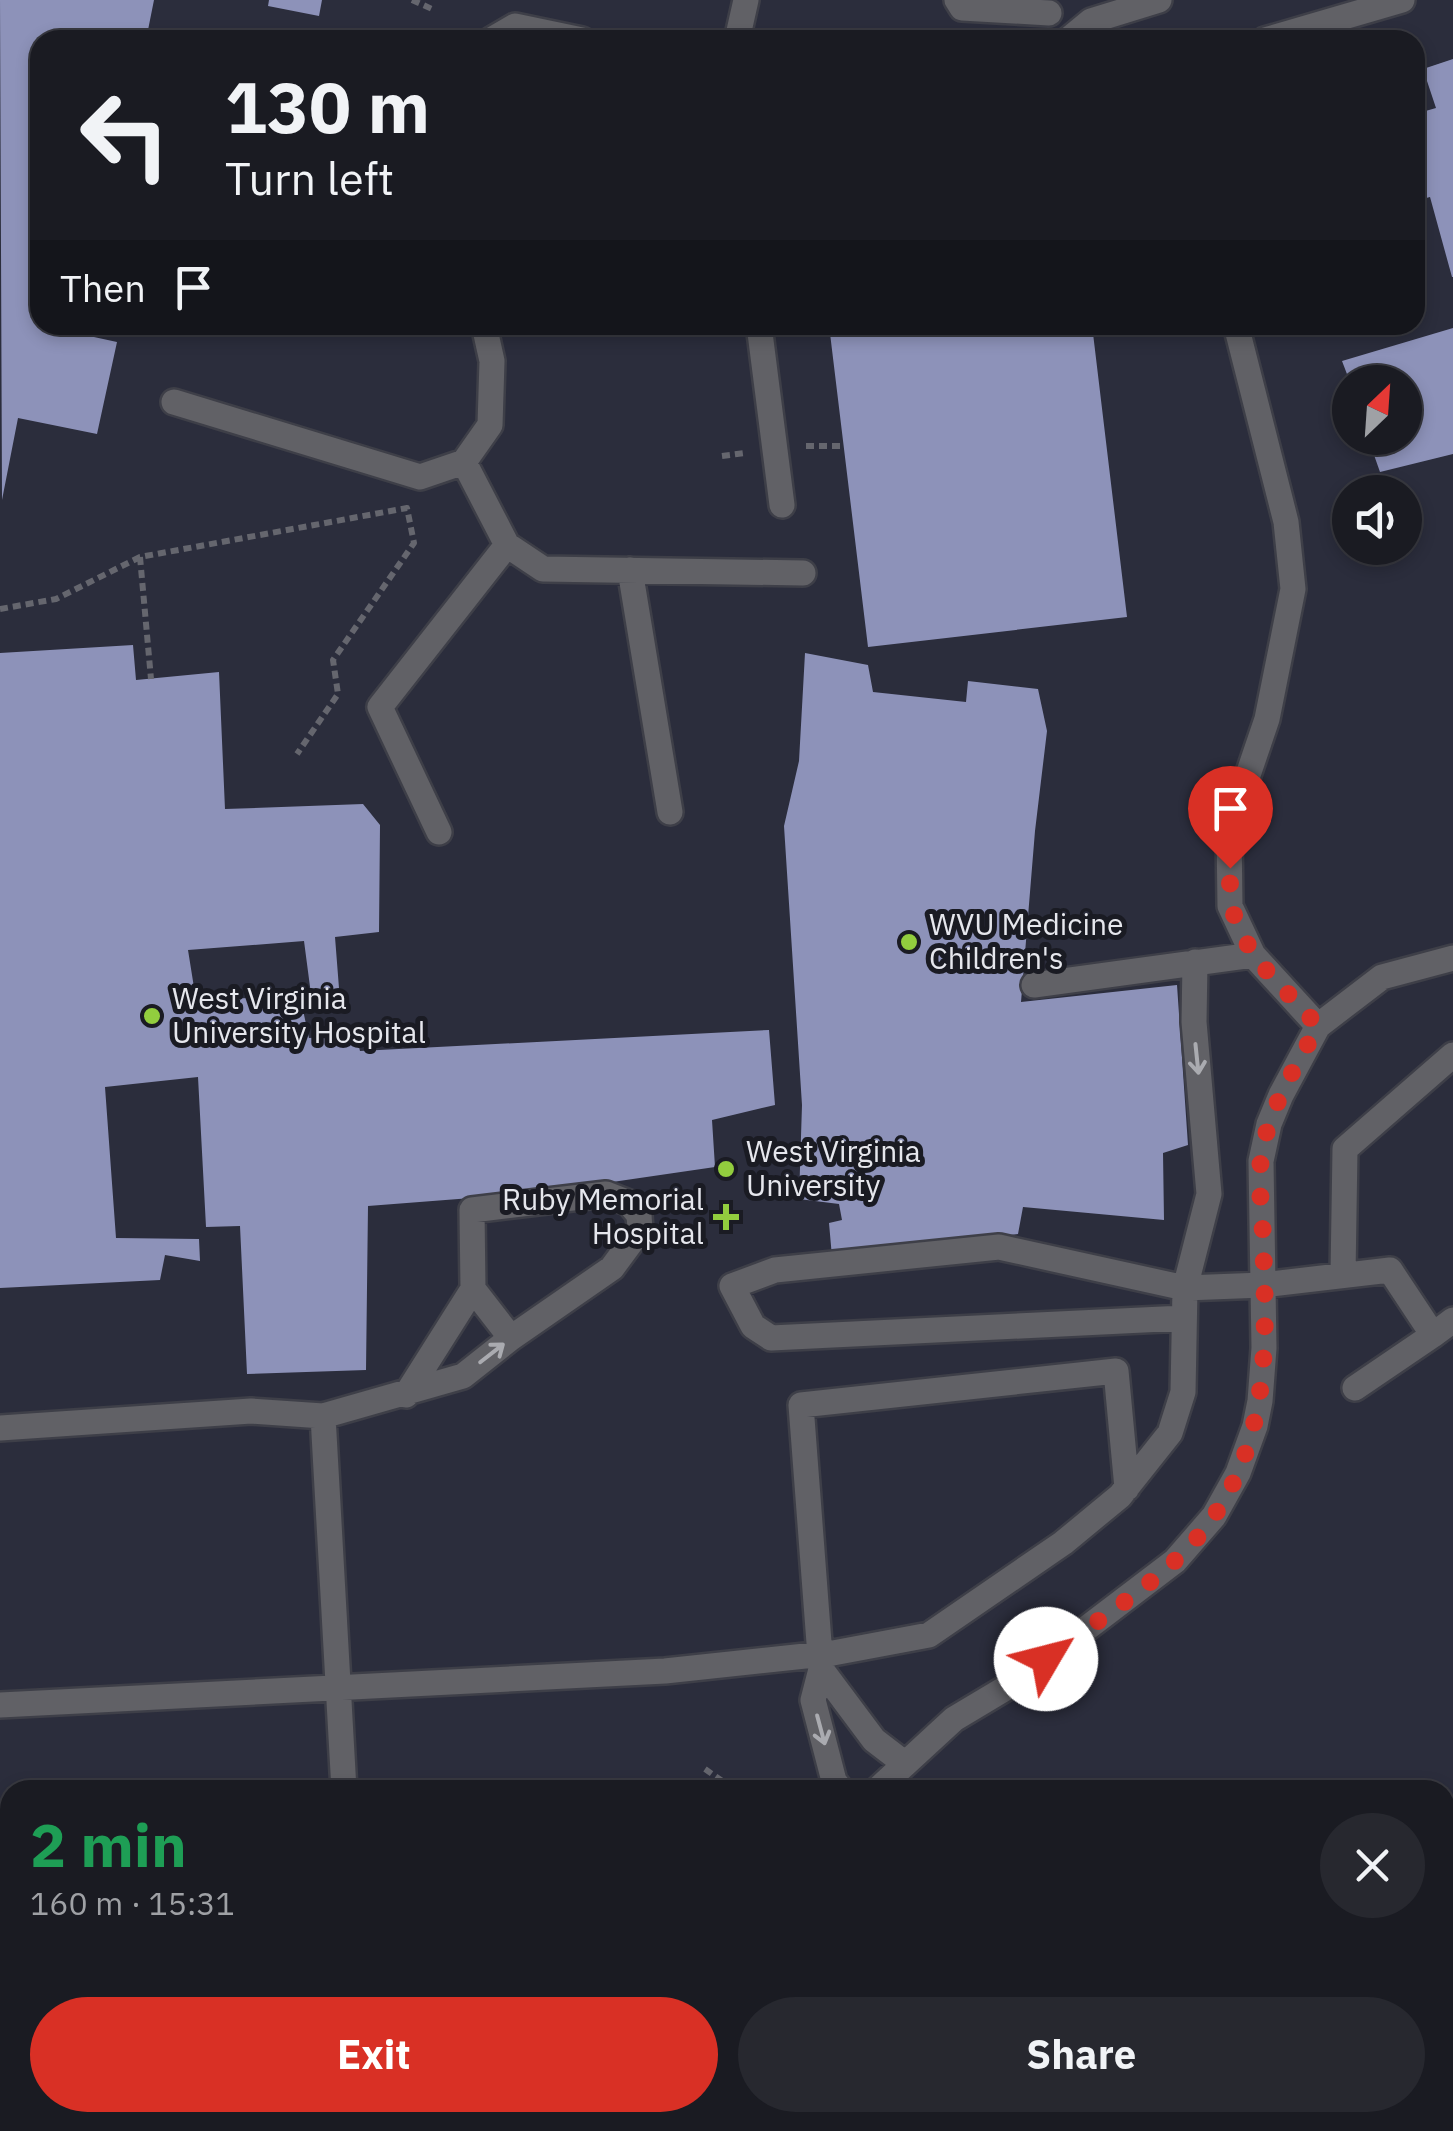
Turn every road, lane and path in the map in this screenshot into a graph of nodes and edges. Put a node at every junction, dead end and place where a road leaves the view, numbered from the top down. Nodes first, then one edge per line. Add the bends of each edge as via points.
1 (412, 0) edge
2 (746, 0) edge
3 (957, 0) edge
4 (1159, 0) edge
5 (1402, 0) edge
6 (1049, 6) edge
7 (1118, 7) edge
8 (432, 9) dead end
9 (508, 30) edge
10 (534, 30) edge
11 (739, 30) edge
12 (1063, 30) edge
13 (1079, 30) edge
14 (1299, 30) edge
15 (486, 335) edge
16 (760, 335) edge
17 (1239, 335) edge
18 (174, 402) dead end
19 (804, 446) dead end
20 (844, 446) dead end
21 (757, 452) dead end
22 (722, 456) dead end
23 (464, 462) junction
24 (782, 504) dead end
25 (507, 544) junction
26 (140, 556) junction
27 (630, 570) junction
28 (803, 573) dead end
29 (0, 609) edge
30 (151, 678) dead end
31 (298, 754) dead end
32 (670, 812) dead end
33 (439, 832) dead end
34 (1253, 956) junction
35 (1453, 958) edge
36 (1195, 962) junction
37 (1034, 985) dead end
38 (1318, 1026) junction
39 (1453, 1055) edge
40 (1343, 1275) junction
41 (1263, 1285) junction
42 (473, 1288) junction
43 (1185, 1288) junction
44 (1184, 1318) junction
45 (1443, 1328) edge
46 (511, 1338) junction
47 (1355, 1388) dead end
48 (406, 1395) junction
49 (323, 1416) junction
50 (0, 1428) edge
51 (1127, 1488) junction
52 (820, 1662) junction
53 (340, 1688) junction
54 (0, 1705) edge
55 (904, 1763) junction
56 (706, 1769) dead end
57 (344, 1780) edge
58 (721, 1780) edge
59 (834, 1780) edge
60 (887, 1780) edge

1 - 8 path
2 - 11 street
3 - 6 street via 962,8
4 - 7 street
5 - 14 street
6 - 12 street
7 - 13 street
9 - 10 street
15 - 23 street via 490,424
16 - 24 street
17 - 34 street via 1286,522 1293,589 1267,719 1230,831 1230,906
18 - 23 street via 420,477
19 - 20 path
21 - 22 path
23 - 25 street
25 - 27 street via 543,569
25 - 33 street via 380,707
26 - 29 path via 56,600
26 - 30 path
26 - 31 path via 407,508 414,543 333,660 338,694
27 - 28 street
27 - 32 street
34 - 36 street
34 - 38 street
35 - 38 street via 1382,977
36 - 37 street
36 -> 43 street via 1208,1194
38 - 41 street via 1280,1095 1261,1161
39 - 40 street via 1345,1148
40 - 41 street
40 - 45 street via 1390,1270
41 - 43 street
41 - 55 street via 1255,1426 1214,1516 1174,1561 1016,1682 954,1719
42 - 46 street
42 - 46 street via 472,1210 606,1194 639,1215 640,1230 612,1268
42 - 48 street
43 - 44 street
43 - 44 street via 999,1247 775,1270 732,1286 753,1326 771,1338
44 - 51 street via 1183,1392 1170,1432
45 - 47 street
48 -> 46 street via 463,1376
48 - 49 street
49 - 50 street via 251,1410
49 - 53 street
51 - 52 street via 1063,1543 928,1636
51 - 52 street via 1116,1371 802,1405
52 - 53 street
52 - 55 street via 874,1740
52 -> 59 street via 813,1700
53 - 54 street
53 - 57 street
55 - 60 street
56 - 58 path

